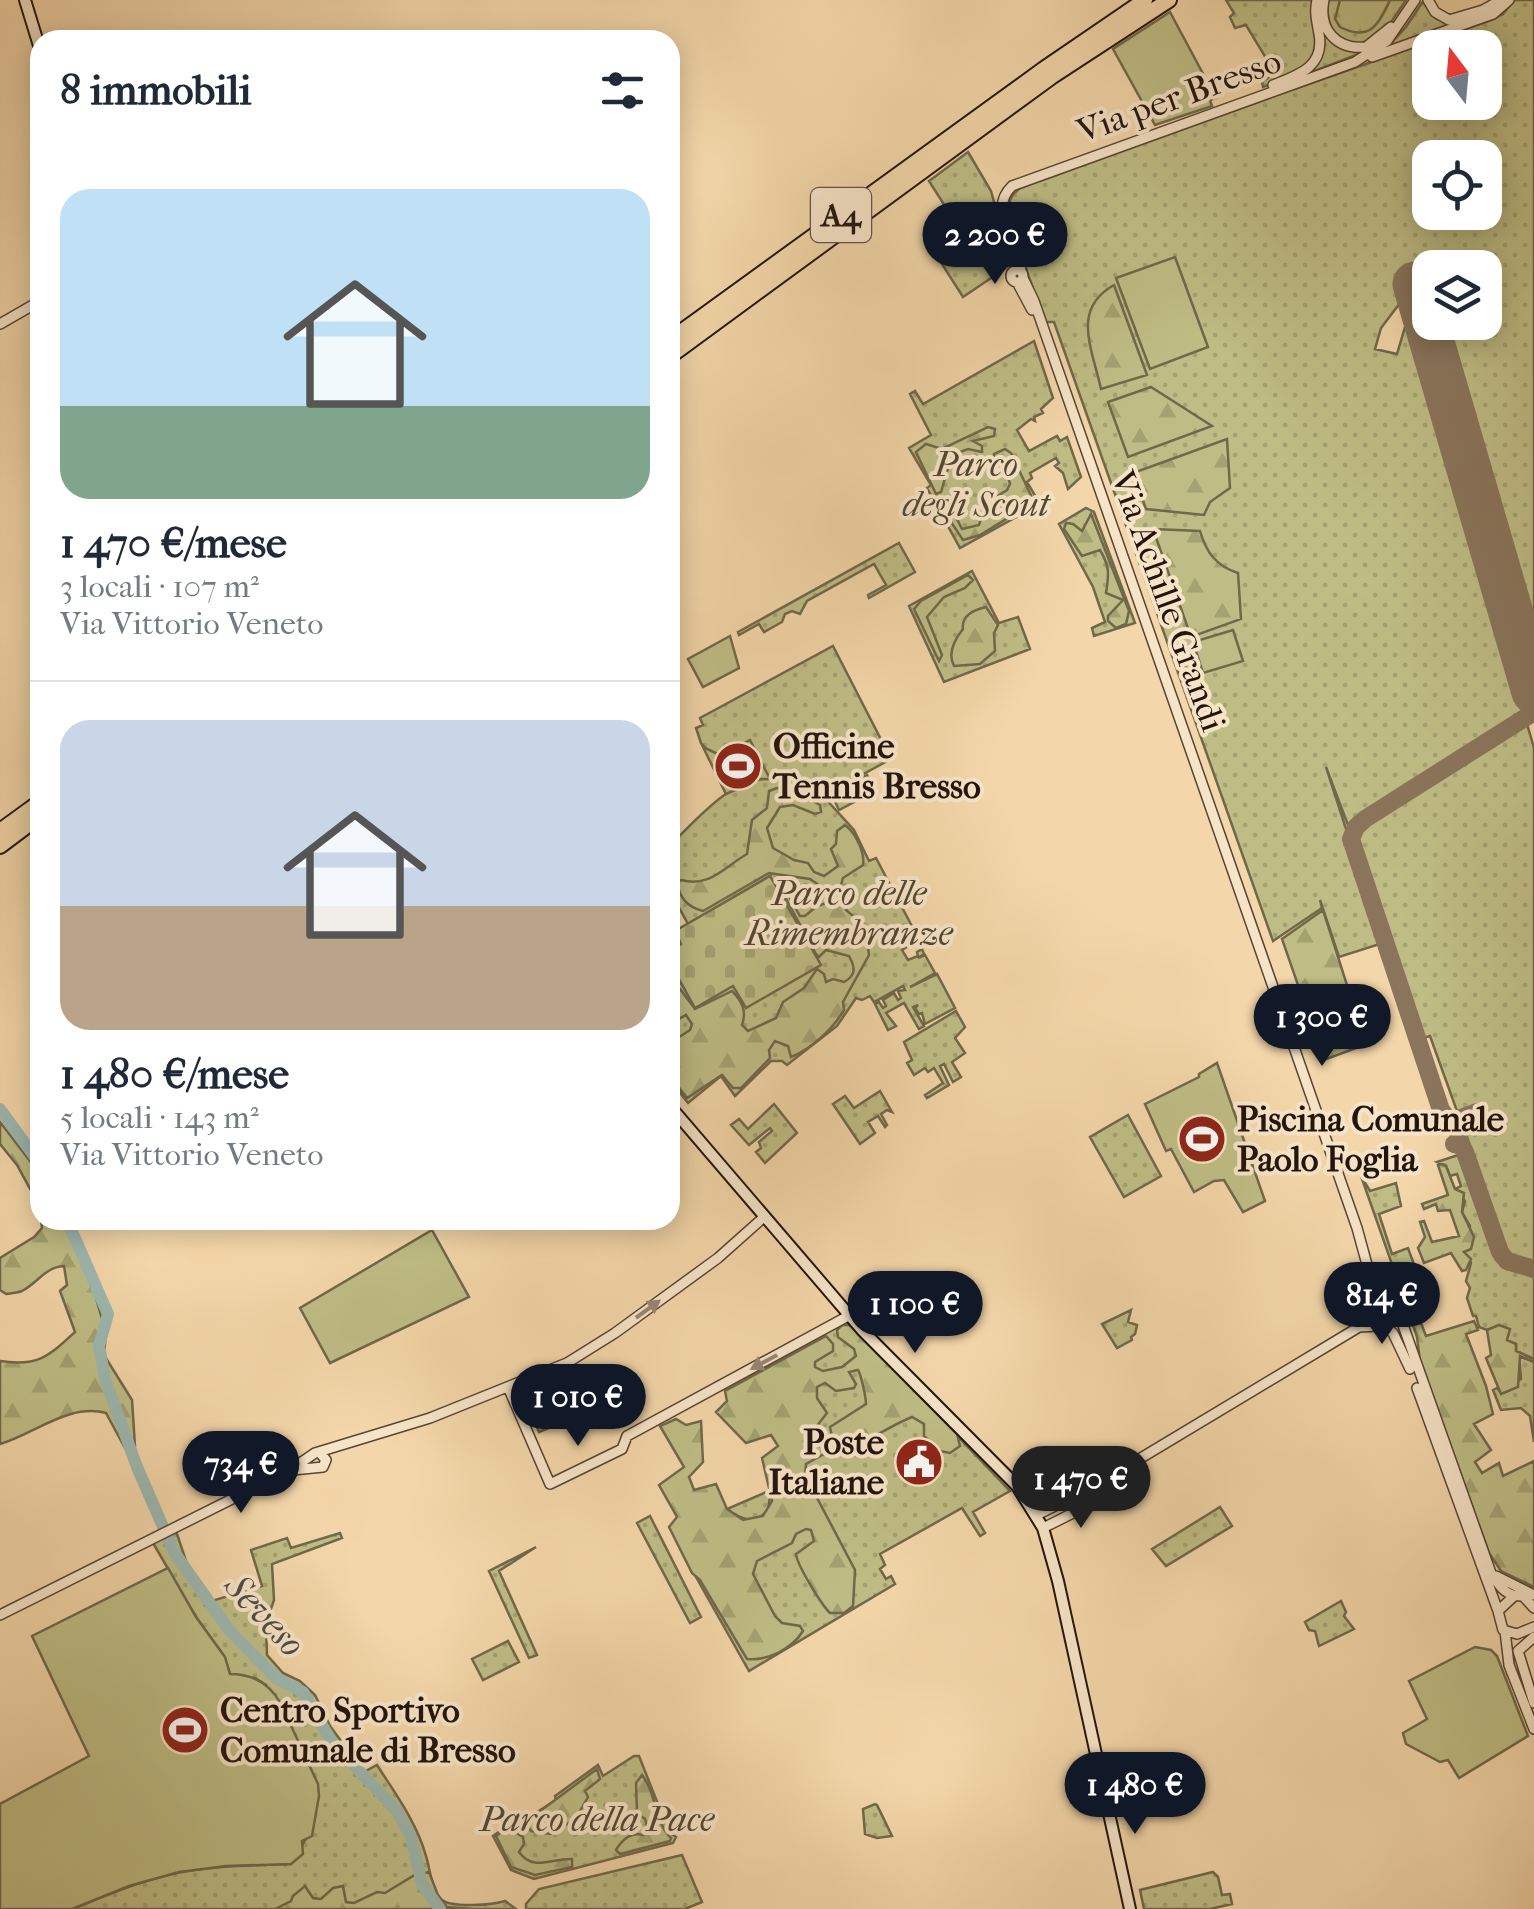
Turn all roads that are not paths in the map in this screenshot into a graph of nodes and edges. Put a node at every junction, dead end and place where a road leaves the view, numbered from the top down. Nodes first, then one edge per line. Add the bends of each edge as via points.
1 (25, 0) edge
2 (1145, 0) edge
3 (1169, 0) edge
4 (1321, 0) edge
5 (1412, 0) edge
6 (1428, 0) edge
7 (1501, 0) edge
8 (1509, 0) edge
9 (34, 30) edge
10 (1355, 62) junction
11 (1245, 102) junction
12 (30, 308) edge
13 (1039, 320) joint
14 (0, 324) edge
15 (680, 333) edge
16 (680, 349) edge
17 (30, 809) edge
18 (30, 824) edge
19 (0, 831) edge
20 (0, 846) edge
21 (680, 1118) edge
22 (764, 1216) junction
23 (1366, 1254) junction
24 (1389, 1302) junction
25 (1373, 1310) junction
26 (1398, 1314) junction
27 (850, 1315) junction
28 (1359, 1327) junction
29 (1383, 1327) junction
30 (508, 1387) junction
31 (322, 1454) junction
32 (290, 1470) junction
33 (1079, 1499) junction
34 (1037, 1515) junction
35 (1043, 1528) junction
36 (1491, 1574) junction
37 (1534, 1595) edge
38 (1512, 1596) junction
39 (1534, 1608) edge
40 (1498, 1611) junction
41 (0, 1615) edge
42 (1533, 1629) edge
43 (1505, 1631) junction
44 (1517, 1634) junction
45 (1517, 1686) junction
46 (1534, 1703) edge
47 (1534, 1729) edge
48 (1130, 1909) edge

1 - 9 main road
2 - 15 highway, A4
3 - 16 highway, A4 via 1051,78
4 - 5 street via 1328,33 1360,48 1386,33
4 - 11 street via 1314,63
5 - 10 street, Via per Bresso via 1387,41
6 - 7 street via 1448,20
8 - 10 street via 1486,17
10 - 11 street, Via per Bresso
11 - 13 street, Via per Bresso via 1004,194 1002,211 1019,275
12 - 14 street
13 - 23 street, Via Achille Grandi
17 - 19 highway
18 - 20 highway
21 - 22 main road
22 - 27 main road
30 -> 22 street via 610,1337
23 - 24 street
23 - 25 street
24 - 25 street
24 - 26 street
25 - 28 street
25 - 29 street
26 - 29 street via 1396,1323
26 - 36 street
27 -> 30 street via 550,1484
27 - 34 main road via 1012,1480
28 - 29 street
28 - 33 street
29 - 40 street via 1408,1364
30 - 31 street
31 - 32 street
31 - 32 street via 323,1467
32 - 41 street
33 - 34 street
33 - 35 street via 1074,1513
34 - 35 main road
35 - 48 main road
36 - 37 street
36 - 38 street
38 - 39 street via 1523,1596
38 - 40 street
40 - 43 street
42 - 44 street
42 - 46 street via 1520,1647 1520,1662
43 - 44 street
43 - 45 street
44 - 45 street
45 - 47 street

